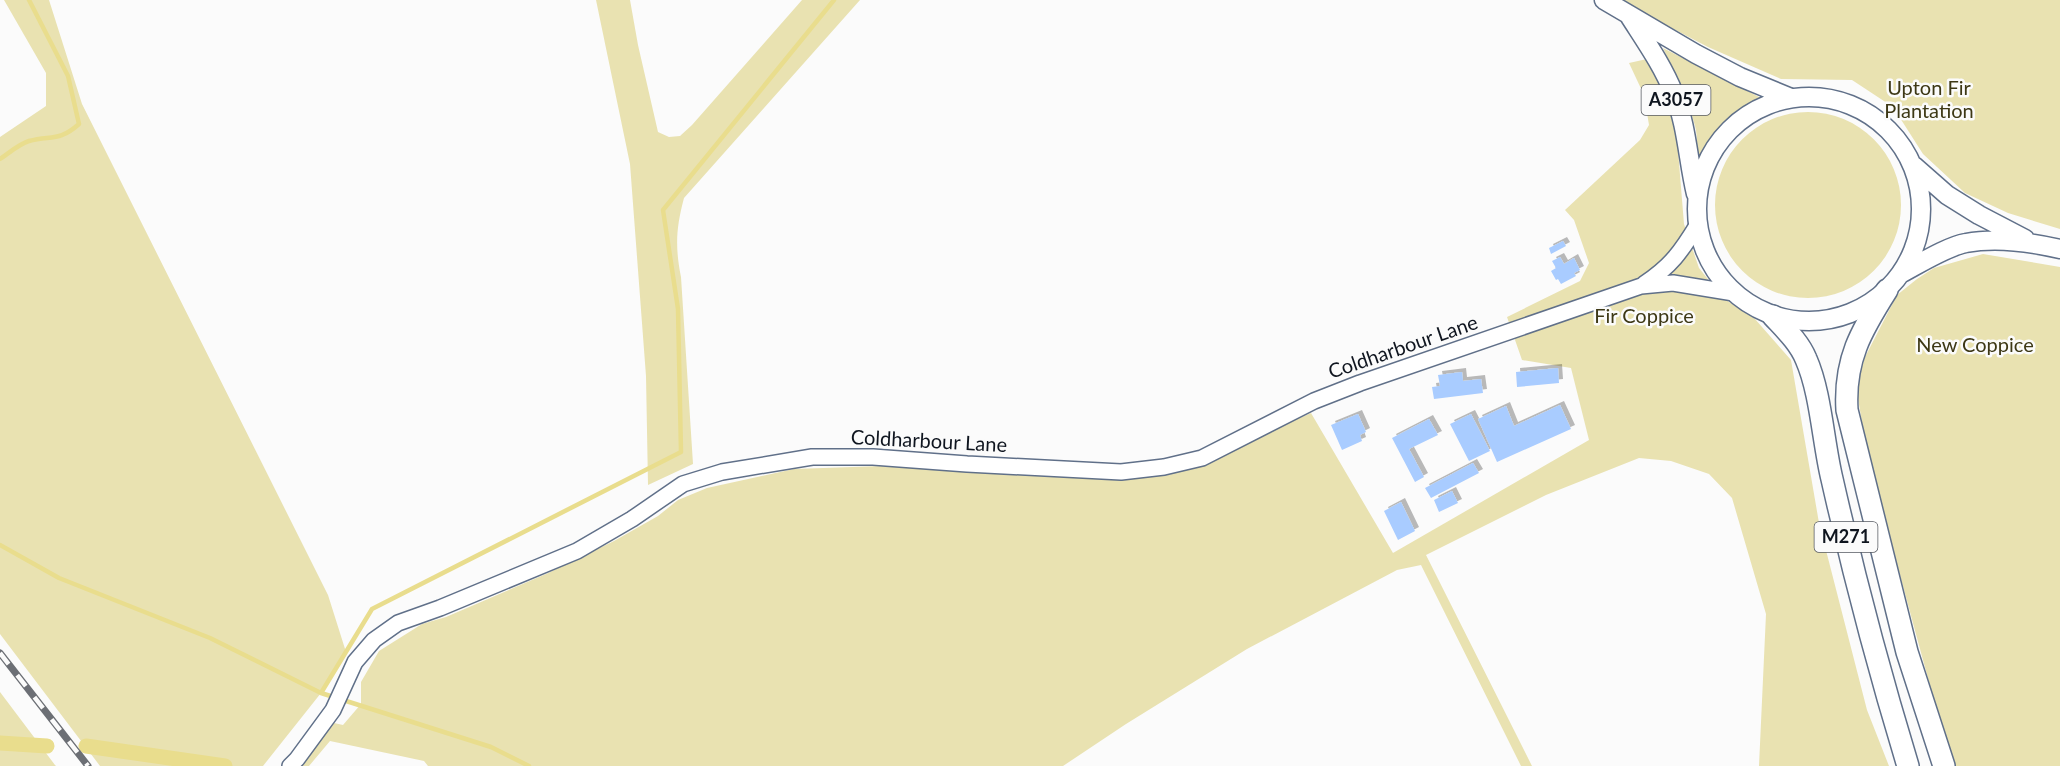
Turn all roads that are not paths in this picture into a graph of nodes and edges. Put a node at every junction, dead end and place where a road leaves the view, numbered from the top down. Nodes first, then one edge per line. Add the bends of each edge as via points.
1 (1604, 0) edge
2 (1627, 13) junction
3 (1791, 98) junction
4 (1912, 164) junction
5 (1697, 198) junction
6 (1698, 224) junction
7 (2030, 242) junction
8 (2060, 249) edge
9 (1902, 273) junction
10 (1641, 286) junction
11 (1887, 290) junction
12 (1734, 293) junction
13 (1773, 316) junction
14 (290, 766) edge
15 (1908, 766) edge
16 (1944, 766) edge

1 - 2 main road, A3057
2 - 3 main road, A3057 via 1740,77
2 - 5 main road, A3057 via 1660,63 1675,95
3 - 4 main road via 1828,98 1863,110 1892,133
3 - 5 main road via 1752,113 1720,140 1701,178
4 - 7 main road via 1947,195
4 - 9 main road via 1919,186 1919,231
5 - 6 main road
6 - 10 street, Coldharbour Lane via 1665,270
6 - 12 main road via 1710,262
7 - 8 main road
7 - 9 main road via 1964,243
9 - 11 main road
10 - 12 street, Coldharbour Lane via 1673,283
10 - 14 street, Coldharbour Lane via 1359,383 1314,401 1202,458 1164,467 1121,472 812,457 722,472 683,484 577,551 398,623 374,640 355,662 334,707
11 - 13 main road via 1871,303 1834,319 1813,321
11 - 16 highway, M271 via 1854,348 1846,382 1847,410 1907,652
12 - 13 main road
13 - 15 highway, M271 via 1797,342 1808,364 1869,633

